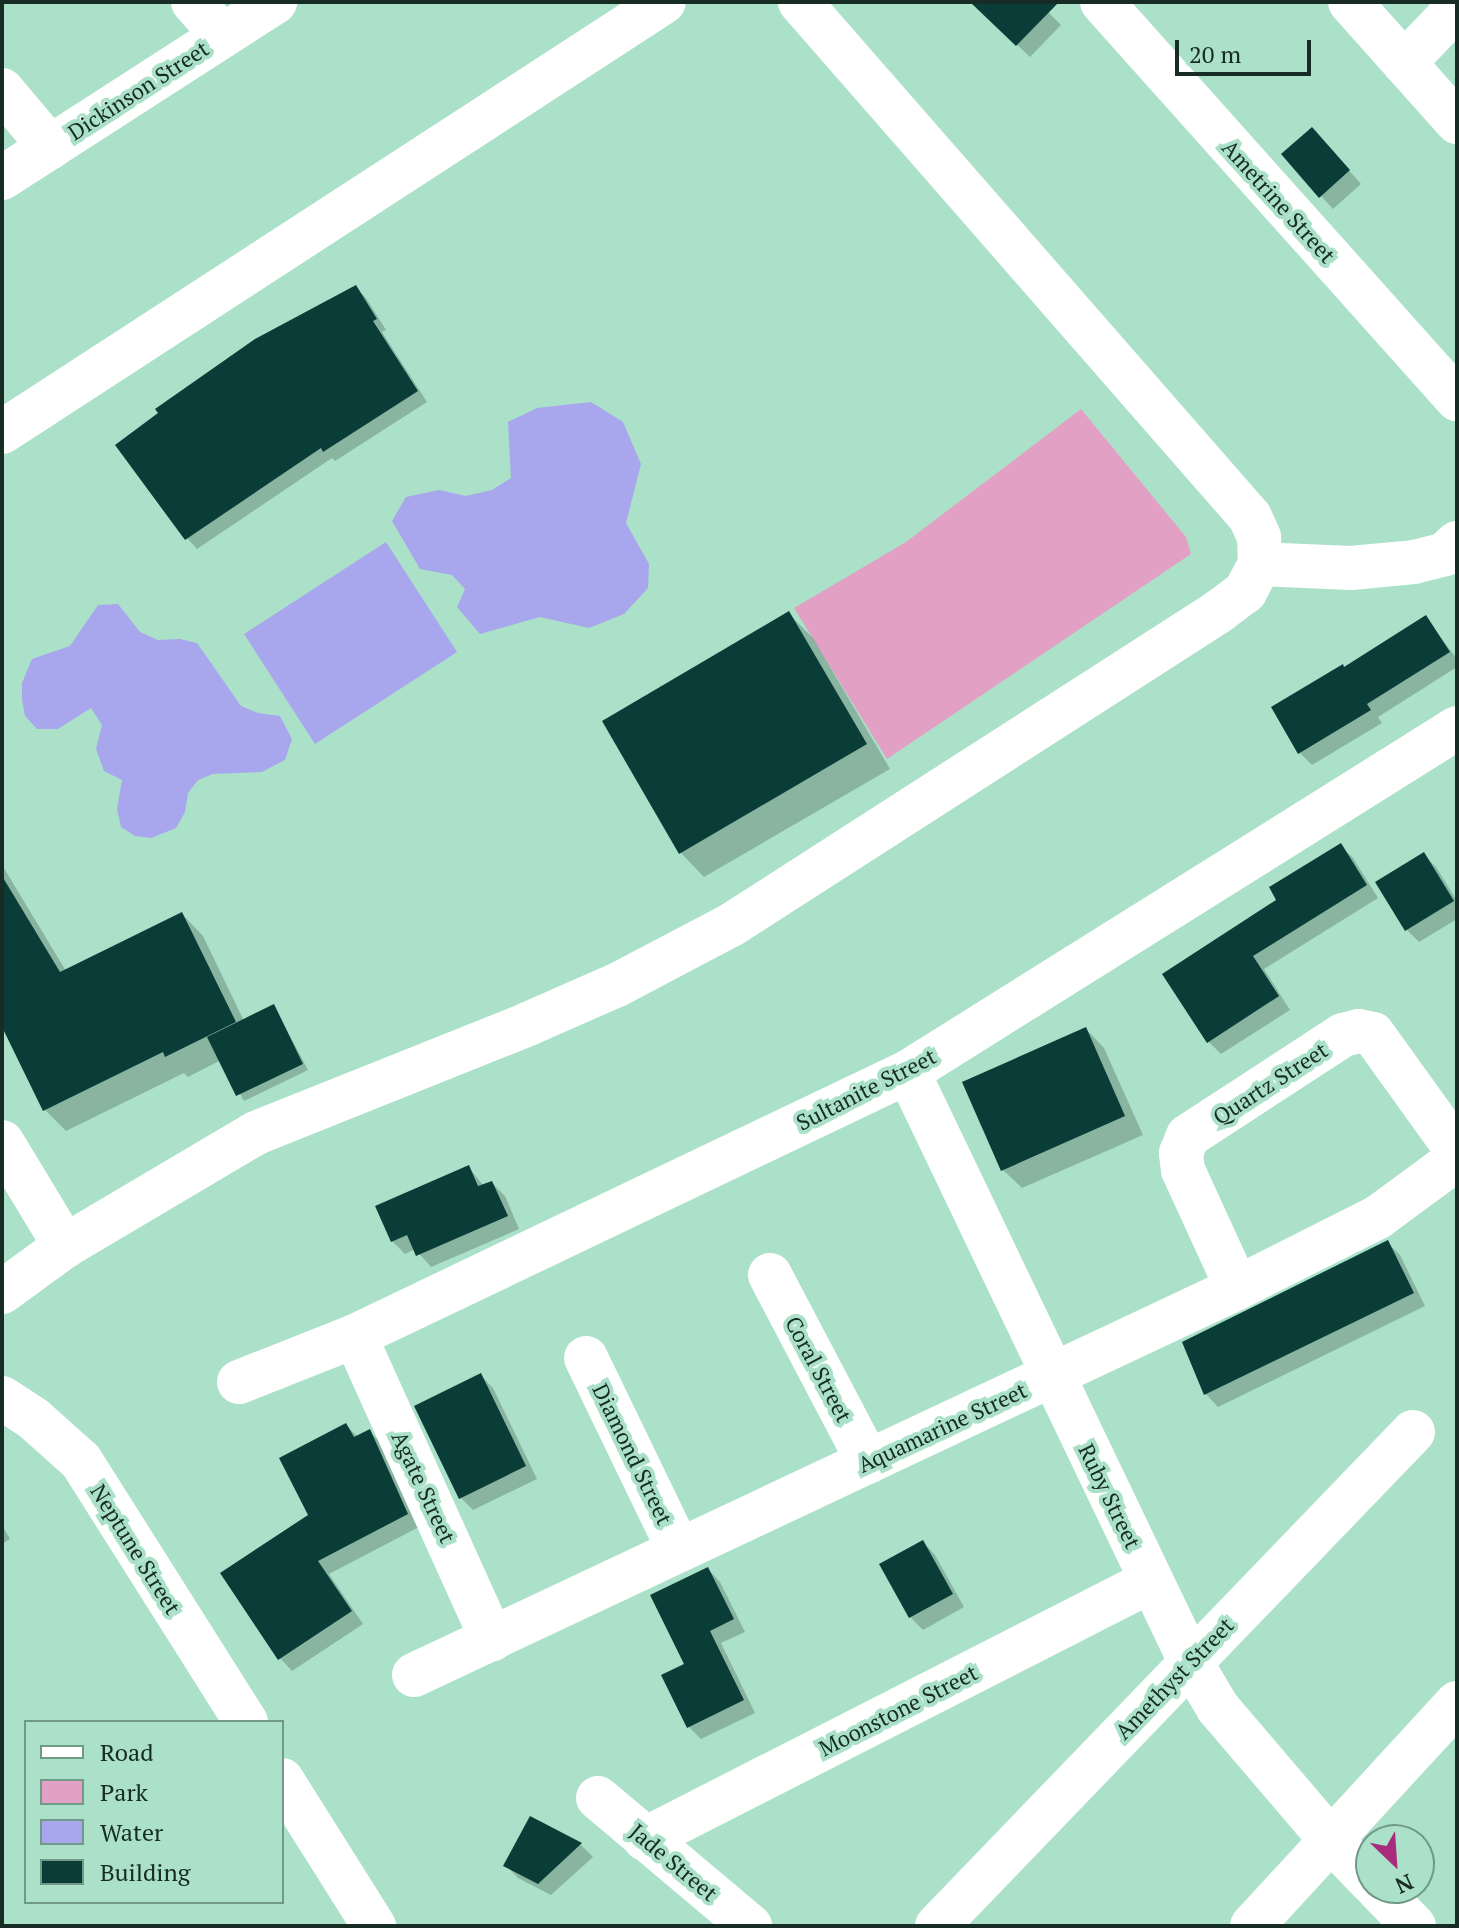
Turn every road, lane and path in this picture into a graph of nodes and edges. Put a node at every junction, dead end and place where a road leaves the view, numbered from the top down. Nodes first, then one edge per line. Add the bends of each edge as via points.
1 (193, 2) edge
2 (275, 2) edge
3 (664, 2) edge
4 (800, 2) edge
5 (1102, 2) edge
6 (1350, 2) edge
7 (1457, 8) edge
8 (223, 36) junction
9 (1404, 63) junction
10 (2, 90) edge
11 (1457, 122) edge
12 (50, 147) junction
13 (2, 178) edge
14 (1457, 399) edge
15 (2, 432) edge
16 (1451, 548) edge
17 (1260, 564) junction
18 (1457, 728) edge
19 (908, 1072) junction
20 (2, 1142) edge
21 (1457, 1151) edge
22 (1457, 1159) edge
23 (65, 1246) junction
24 (770, 1275) dead end
25 (1237, 1288) junction
26 (2, 1292) edge
27 (355, 1336) junction
28 (586, 1358) dead end
29 (1053, 1375) junction
30 (239, 1382) dead end
31 (2, 1398) edge
32 (1413, 1432) dead end
33 (868, 1462) junction
34 (679, 1550) junction
35 (1151, 1581) junction
36 (492, 1639) junction
37 (1190, 1661) junction
38 (414, 1675) dead end
39 (1457, 1703) edge
40 (245, 1720) edge
41 (284, 1783) edge
42 (598, 1798) dead end
43 (1329, 1838) junction
44 (645, 1839) junction
45 (1355, 1865) edge
46 (1393, 1904) edge
47 (374, 1926) edge
48 (750, 1926) edge
49 (937, 1926) edge
50 (1252, 1926) edge
51 (1414, 1926) edge

1 - 8 street
2 - 8 street, Dickinson Street
3 - 15 street
4 - 17 street via 1250,517 1259,537
5 - 14 street, Ametrine Street
6 - 9 street
7 - 9 street
8 - 12 street, Dickinson Street
9 - 11 street
10 - 12 street
12 - 13 street, Dickinson Street
16 - 17 street via 1414,562 1351,568
17 - 23 street via 1245,592 1218,612 731,925 554,1013 256,1133
18 - 19 street, Sultanite Street
19 - 27 street, Sultanite Street
19 - 29 street, Ruby Street
20 - 23 street
21 - 25 street, Quartz Street via 1373,1034 1343,1035 1188,1136 1181,1153 1183,1170
22 - 25 street, Aquamarine Street via 1378,1217
23 - 26 street
24 - 33 street, Coral Street
25 - 29 street, Aquamarine Street
27 - 30 street, Sultanite Street
27 - 36 street, Agate Street
28 - 34 street, Diamond Street
29 - 33 street, Aquamarine Street
29 - 35 street, Ruby Street
31 - 40 street, Neptune Street via 81,1461
32 - 37 street, Amethyst Street
33 - 34 street, Aquamarine Street
34 - 36 street, Aquamarine Street
35 - 37 street, Ruby Street
35 - 44 street, Moonstone Street
36 - 38 street, Aquamarine Street
37 - 43 street, Ruby Street via 1218,1708
37 - 49 street, Amethyst Street
39 - 43 street
41 - 47 street
42 - 44 street, Jade Street
43 - 45 street, Ruby Street
43 - 50 street
44 - 48 street, Jade Street
46 - 51 street

